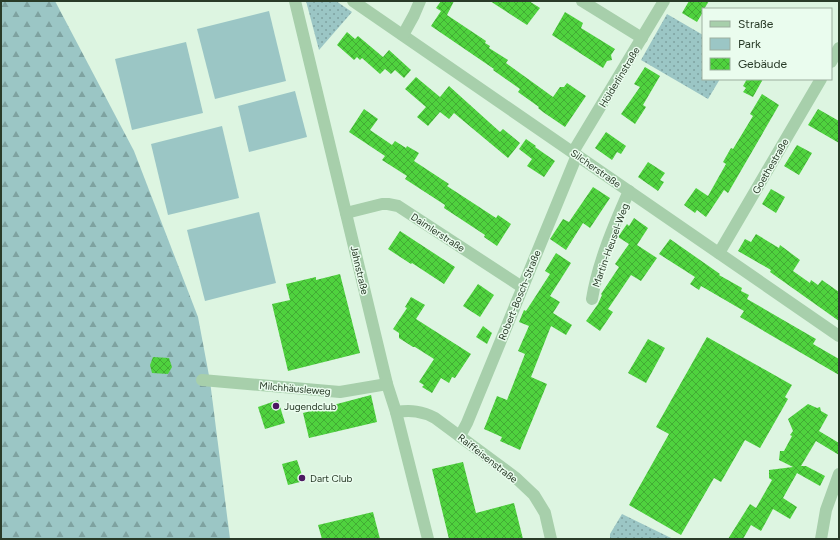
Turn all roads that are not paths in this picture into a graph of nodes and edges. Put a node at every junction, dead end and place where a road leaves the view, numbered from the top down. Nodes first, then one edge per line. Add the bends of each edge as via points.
1 (296, 1) edge
2 (353, 1) edge
3 (420, 1) edge
4 (582, 1) edge
5 (664, 1) edge
6 (403, 35) junction
7 (642, 38) junction
8 (839, 48) edge
9 (832, 60) edge
10 (820, 80) edge
11 (575, 154) junction
12 (630, 191) junction
13 (346, 213) junction
14 (719, 253) junction
15 (522, 287) junction
16 (592, 299) dead end
17 (839, 336) edge
18 (202, 380) dead end
19 (387, 384) junction
20 (396, 412) junction
21 (460, 436) junction
22 (839, 474) edge
23 (428, 539) edge
24 (551, 539) edge
25 (821, 539) edge

1 - 13 street, Jahnstraße
2 - 6 street, Silcherstraße
3 - 6 street
4 - 7 street
5 - 7 street, Hölderlinstraße
6 - 11 street, Silcherstraße
7 - 11 street, Hölderlinstraße
8 - 9 street
10 - 14 street, Goethestraße
11 - 12 street, Silcherstraße
11 - 15 street, Robert-Bosch-Straße
12 - 14 street, Silcherstraße
12 - 16 street, Martin-Heusel-Weg via 607,246 594,284
13 - 15 street, Daimlerstraße via 382,204 398,206
13 - 19 street, Jahnstraße
14 - 17 street, Silcherstraße
15 - 21 street, Robert-Bosch-Straße
18 - 19 street, Milchhäusleweg via 340,392
19 - 20 street, Jahnstraße
20 - 21 street, Raiffeisenstraße via 427,413
20 - 23 street, Jahnstraße
21 - 24 street, Raiffeisenstraße via 534,494 545,513
22 - 25 street via 826,510

